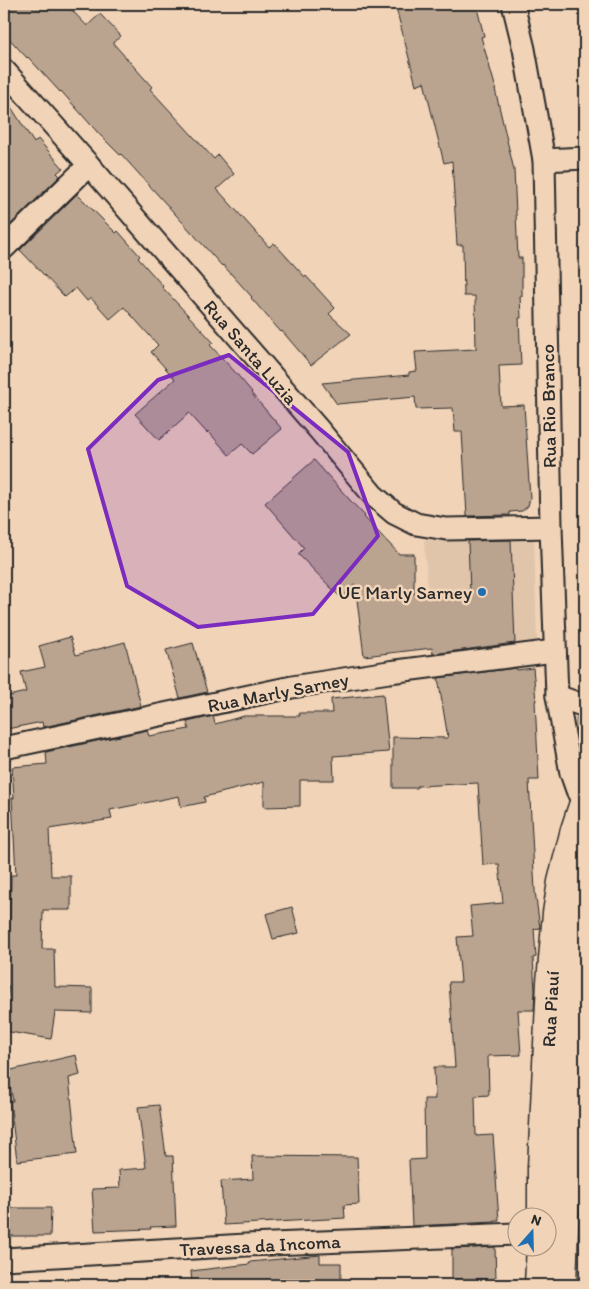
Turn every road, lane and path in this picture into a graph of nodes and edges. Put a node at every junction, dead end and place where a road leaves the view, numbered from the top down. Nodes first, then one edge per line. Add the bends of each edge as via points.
1 (513, 4) edge
2 (4, 70) edge
3 (585, 158) edge
4 (544, 160) junction
5 (88, 165) junction
6 (4, 248) edge
7 (551, 527) junction
8 (554, 651) junction
9 (557, 696) junction
10 (585, 706) edge
11 (4, 748) edge
12 (585, 804) edge
13 (585, 866) edge
14 (542, 1206) edge
15 (506, 1234) edge
16 (540, 1256) edge
17 (4, 1259) edge
18 (539, 1285) edge
19 (562, 1285) edge

1 - 4 street, Rua Rio Branco
2 - 5 street, Rua Santa Luzia
3 - 4 street
4 - 7 street, Rua Rio Branco
5 - 6 street
5 - 7 street, Rua Santa Luzia via 373,495 394,513 416,524 446,529
7 - 8 street, Rua Rio Branco
8 - 9 street, Rua Rio Branco
8 - 11 street, Rua Marly Sarney via 292,687
9 - 10 street
9 - 12 street, Rua Rio Branco via 571,773
12 - 14 main road, Rua Piauí via 568,855 557,913
13 - 19 main road, Rua Piauí via 573,976
15 - 17 street, Travessa da Incoma
16 - 18 main road

